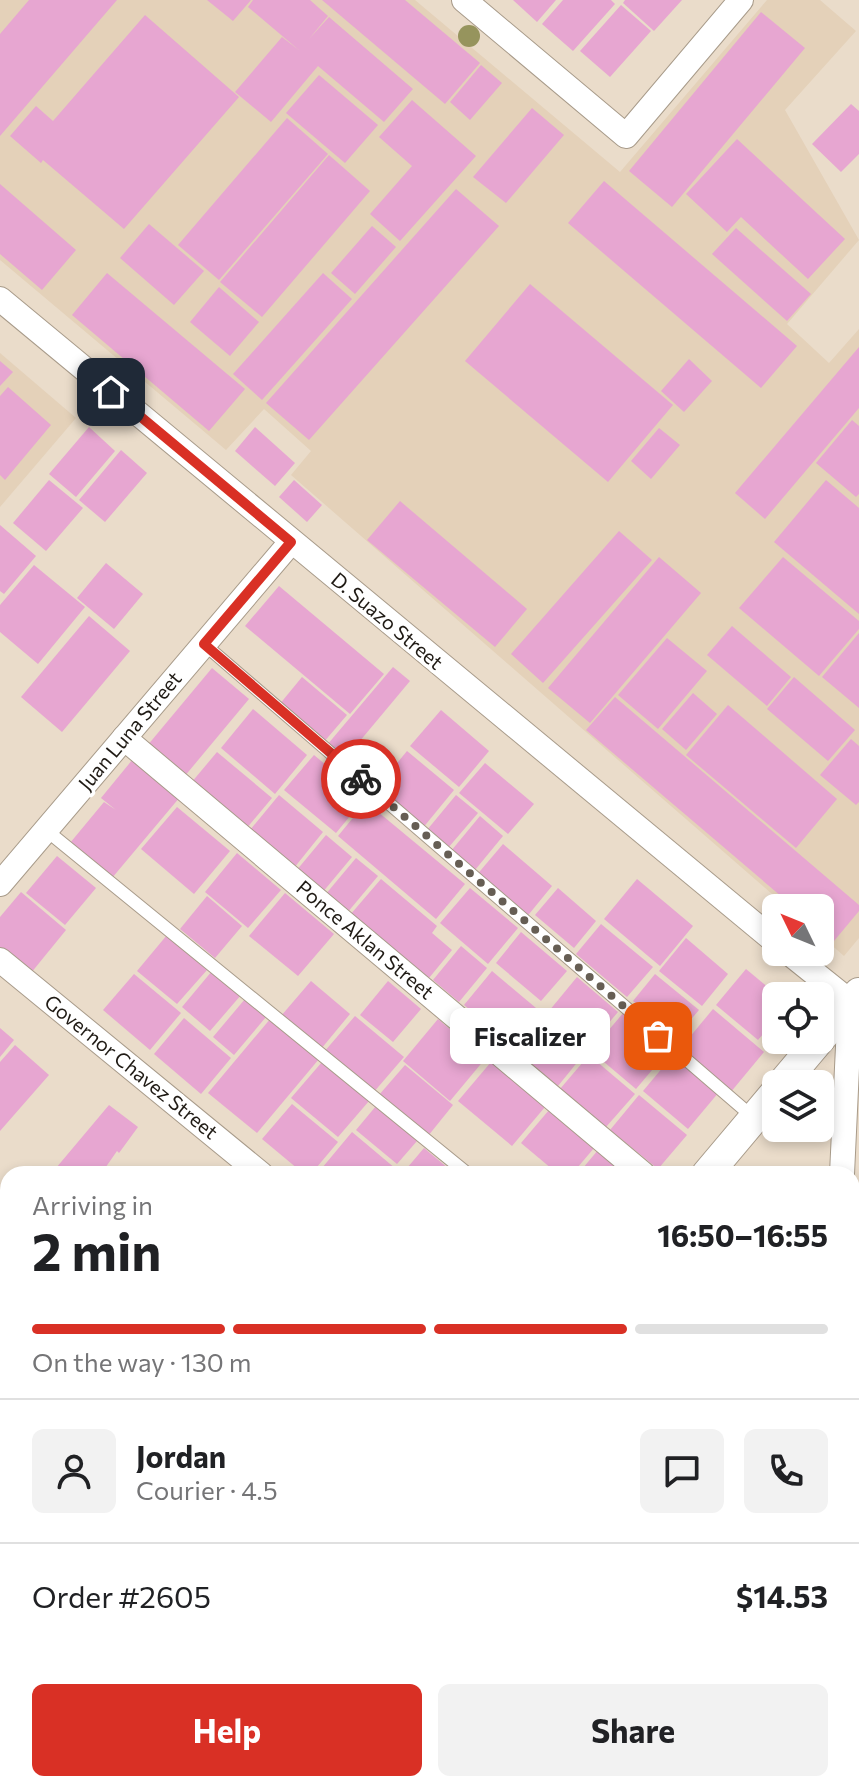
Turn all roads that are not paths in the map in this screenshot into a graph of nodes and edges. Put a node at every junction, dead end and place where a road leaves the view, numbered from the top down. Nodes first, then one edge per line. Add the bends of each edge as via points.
1 (464, 0) edge
2 (741, 0) edge
3 (0, 299) edge
4 (291, 542) junction
5 (204, 644) junction
6 (124, 738) junction
7 (46, 830) junction
8 (0, 884) edge
9 (762, 930) edge
10 (0, 960) edge
11 (807, 966) edge
12 (856, 1002) edge
13 (834, 1025) edge
14 (808, 1054) edge
15 (794, 1070) edge
16 (762, 1109) edge
17 (754, 1118) junction
18 (251, 1166) edge
19 (458, 1166) edge
20 (633, 1166) edge
21 (714, 1166) edge
22 (843, 1166) edge

1 - 2 street via 626,136
3 - 4 street, D. Suazo Street
4 - 5 street, Juan Luna Street
4 - 9 street, D. Suazo Street
5 - 6 street, Juan Luna Street
5 - 17 lane
6 - 7 street, Juan Luna Street
6 - 20 street, Ponce Aklan Street
7 - 8 street, Juan Luna Street
7 - 19 lane
10 - 18 street, Governor Chavez Street
11 - 12 street
12 - 13 street
12 - 22 street
14 - 15 street
16 - 17 street
17 - 21 street

